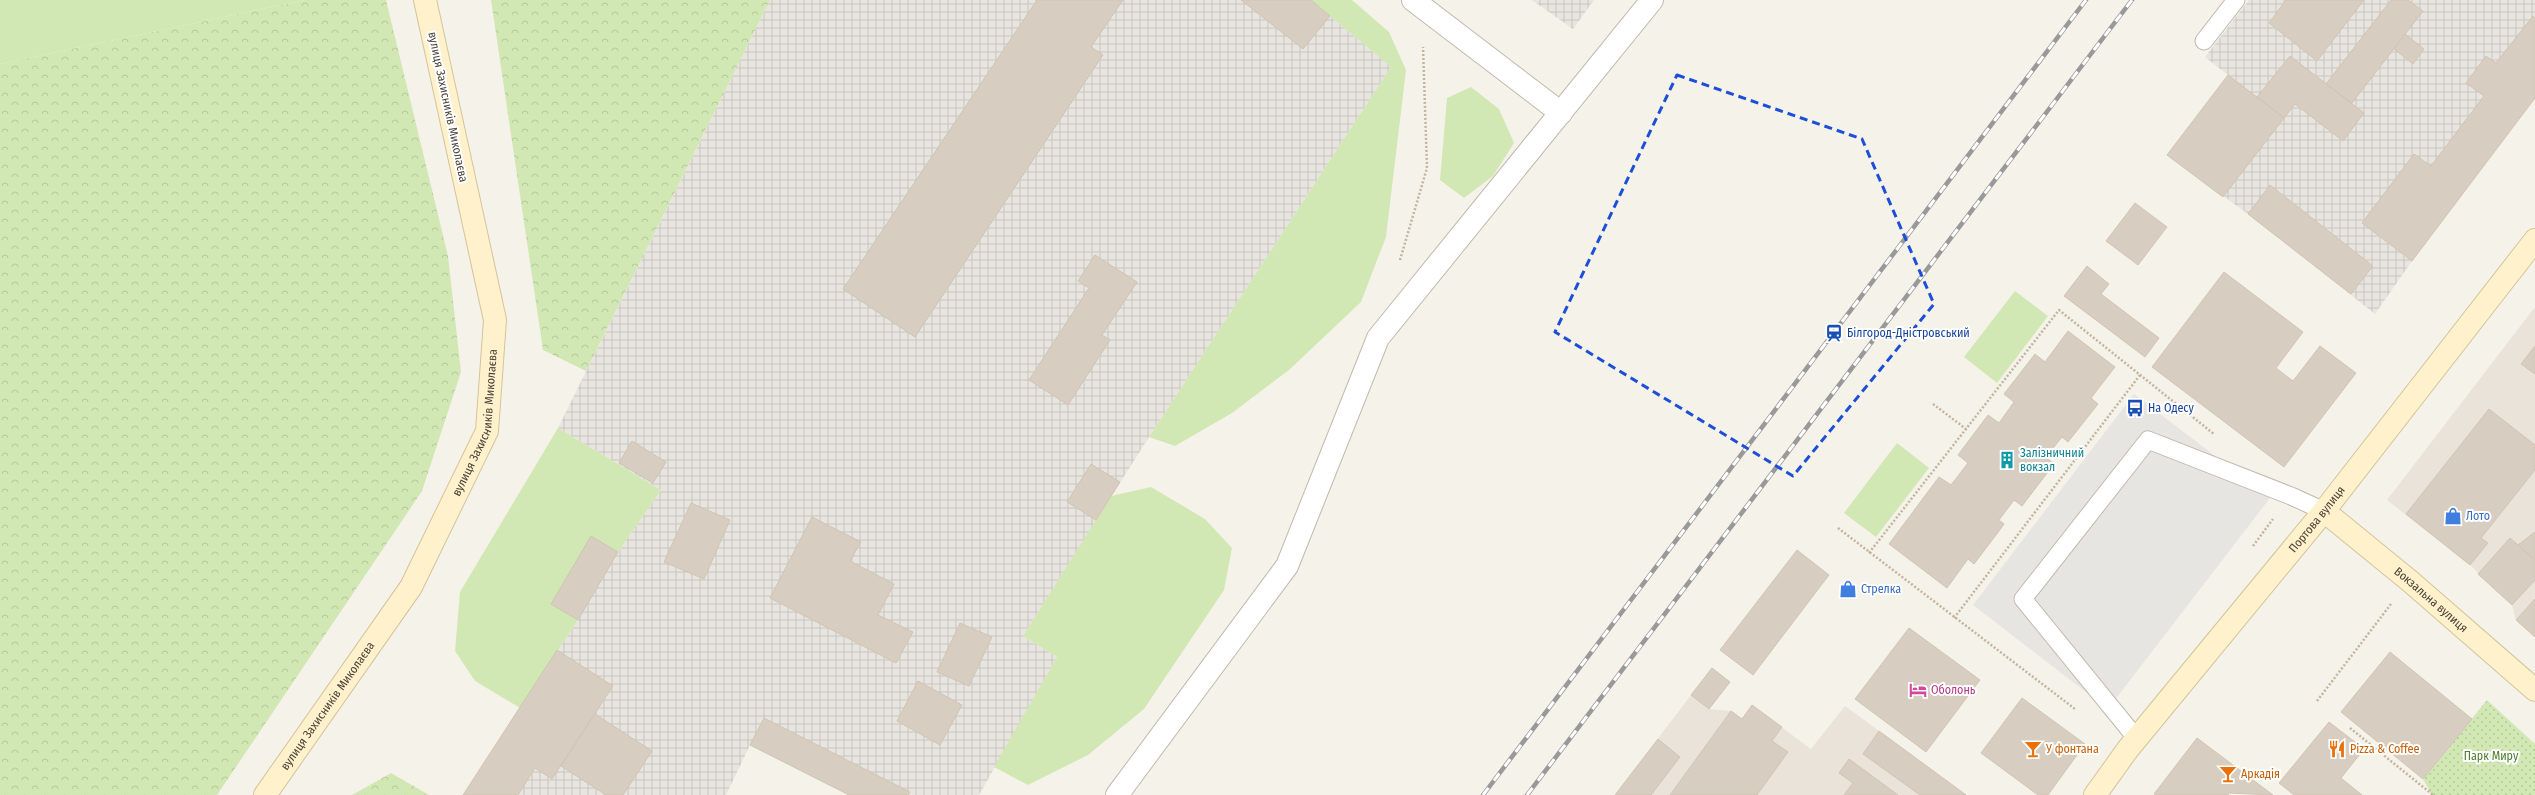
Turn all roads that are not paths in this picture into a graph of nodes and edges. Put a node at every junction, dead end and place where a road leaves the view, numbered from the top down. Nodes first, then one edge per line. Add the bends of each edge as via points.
1 (424, 0) edge
2 (1652, 0) edge
3 (2236, 0) edge
4 (1417, 3) edge
5 (2204, 41) dead end
6 (1561, 113) junction
7 (2535, 240) edge
8 (2324, 512) junction
9 (2535, 690) edge
10 (2136, 739) junction
11 (264, 795) edge
12 (1117, 795) edge
13 (2095, 795) edge

1 - 11 street, вулиця Захисників Миколаєва via 495,320 487,431 411,587
2 - 6 street
3 - 5 lane
4 - 6 street
6 - 12 street via 1378,338 1286,566
7 - 8 street, Портова вулиця
8 - 9 street, Вокзальна вулиця via 2411,582
8 - 10 street, Портова вулиця
8 - 10 lane via 2291,496 2148,440 2023,599
10 - 13 street, Портова вулиця

